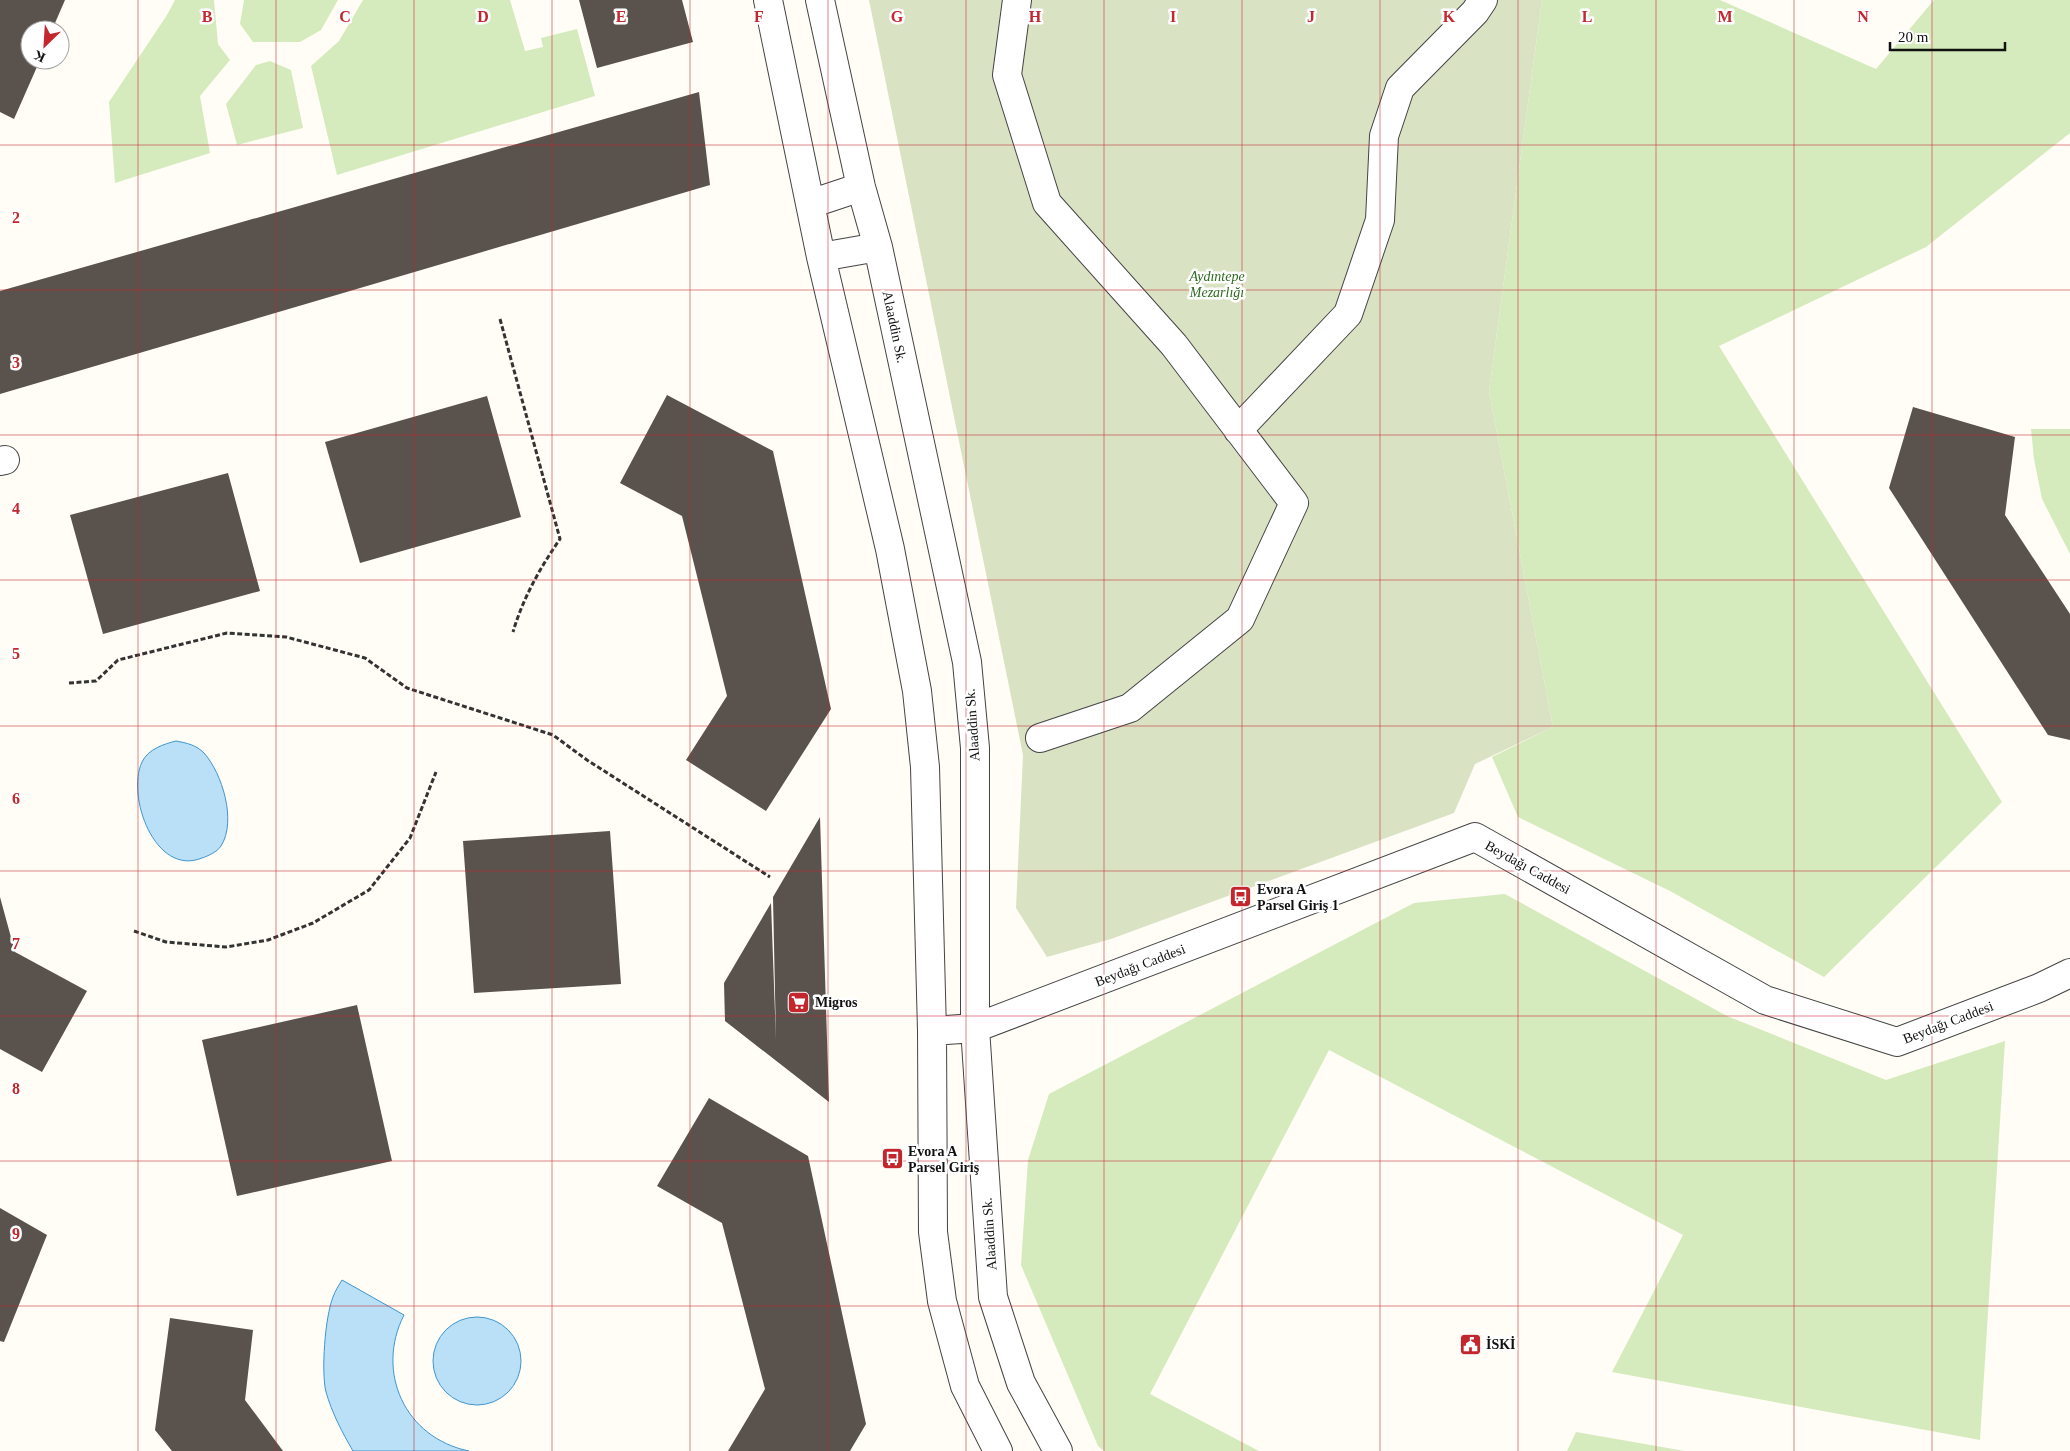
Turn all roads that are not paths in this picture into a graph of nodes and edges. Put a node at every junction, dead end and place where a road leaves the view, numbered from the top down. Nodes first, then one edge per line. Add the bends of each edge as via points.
1 (768, 0) edge
2 (820, 0) edge
3 (1017, 0) edge
4 (1483, 0) edge
5 (862, 187) junction
6 (810, 204) junction
7 (878, 247) junction
8 (821, 257) junction
9 (1238, 430) junction
10 (1040, 738) dead end
11 (2070, 973) edge
12 (975, 1028) junction
13 (932, 1031) junction
14 (998, 1451) edge
15 (1058, 1451) edge

1 - 6 street
2 - 5 street, Alaaddin Sk.
3 - 9 street via 1007,76 1047,203 1174,345
4 - 9 street via 1400,88 1384,136 1380,220 1348,314
5 - 6 street
5 - 7 street, Alaaddin Sk.
6 - 8 street
7 - 8 street
7 - 12 street, Alaaddin Sk. via 967,662 975,748
8 - 13 street via 890,549 917,691 926,767
9 - 10 street via 1294,503 1240,619 1130,708
11 - 12 street, Beydağı Caddesi via 1897,1042 1764,1000 1475,837
12 - 13 street
12 - 15 street, Alaaddin Sk. via 993,1298 1021,1383
13 - 14 street via 933,1232 942,1301 965,1386

